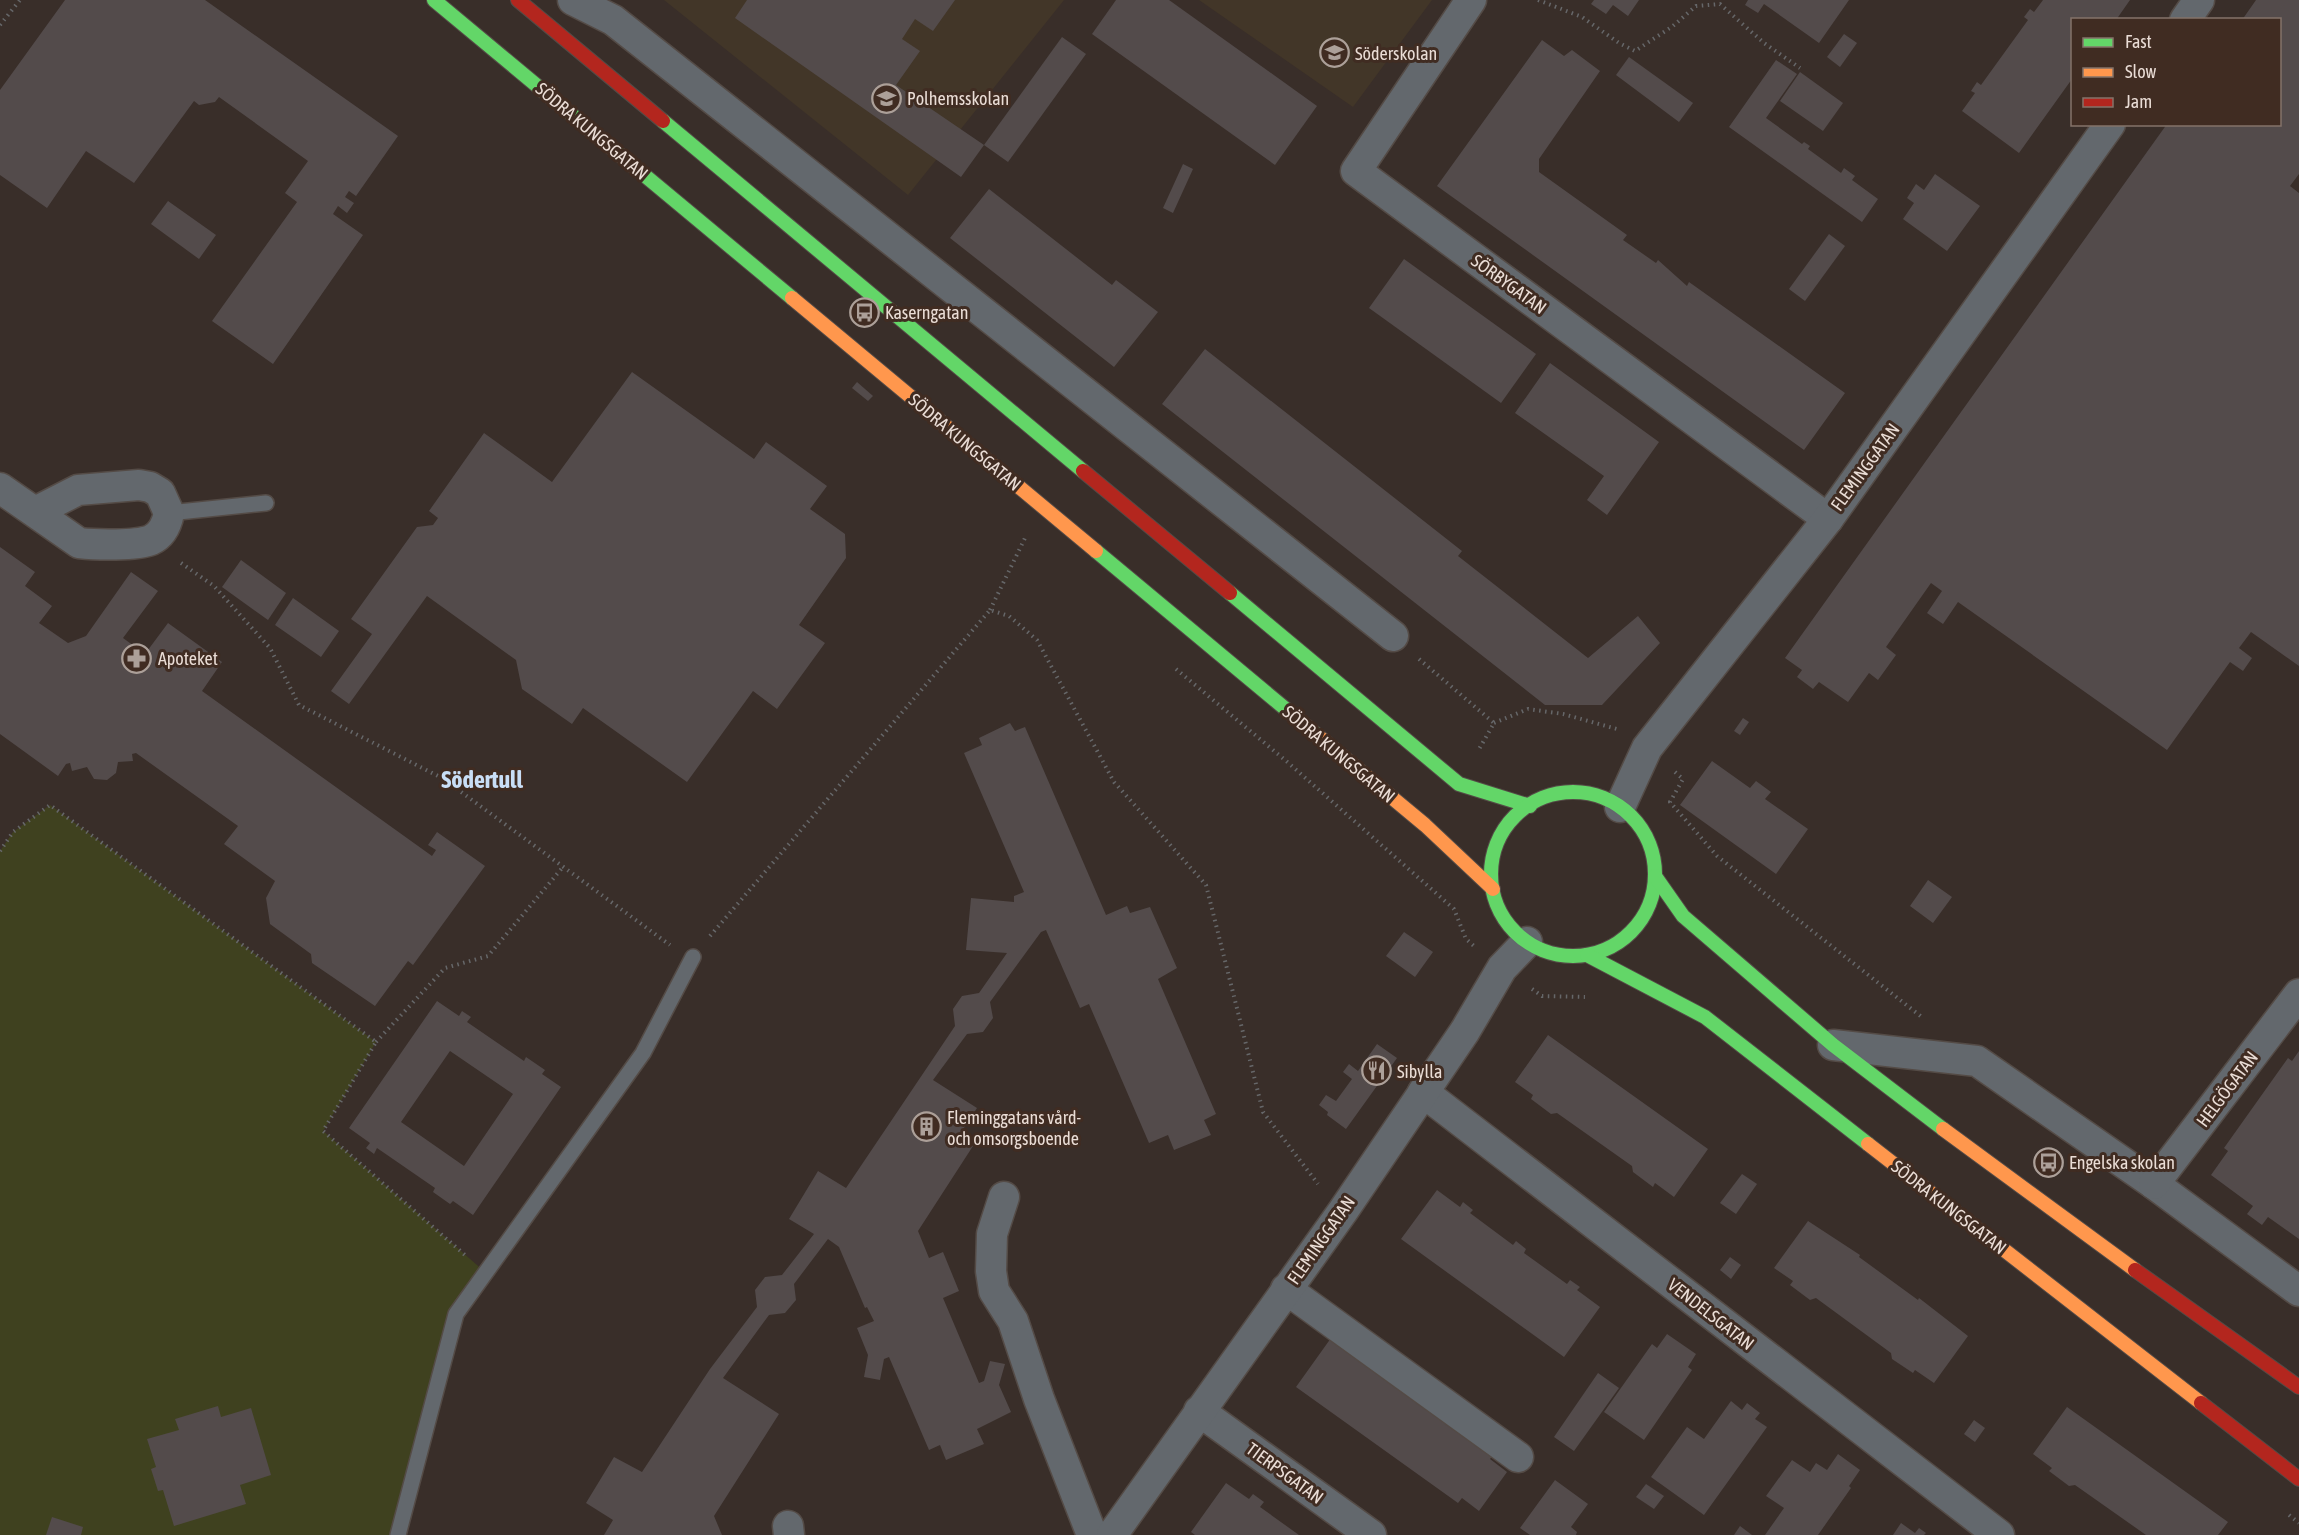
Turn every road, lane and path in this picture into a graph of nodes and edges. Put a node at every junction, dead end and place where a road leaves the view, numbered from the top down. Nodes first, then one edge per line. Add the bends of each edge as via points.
1 (20, 0) edge
2 (435, 0) edge
3 (518, 0) edge
4 (573, 0) edge
5 (1471, 0) edge
6 (1538, 0) edge
7 (2199, 0) edge
8 (2186, 18) edge
9 (0, 25) edge
10 (1800, 68) dead end
11 (2109, 126) edge
12 (0, 488) edge
13 (266, 503) dead end
14 (35, 512) junction
15 (169, 513) junction
16 (1828, 519) junction
17 (1025, 538) dead end
18 (141, 542) junction
19 (990, 610) junction
20 (1393, 636) dead end
21 (1494, 723) dead end
22 (1647, 748) junction
23 (1530, 806) junction
24 (1620, 807) junction
25 (0, 851) edge
26 (563, 867) junction
27 (1655, 876) junction
28 (1493, 889) junction
29 (1527, 942) junction
30 (1587, 955) junction
31 (693, 957) junction
32 (2299, 994) edge
33 (1930, 1024) dead end
34 (376, 1042) junction
35 (1833, 1045) junction
36 (1424, 1092) junction
37 (2154, 1184) junction
38 (1004, 1197) dead end
39 (1342, 1211) junction
40 (485, 1272) junction
41 (1286, 1290) junction
42 (2299, 1291) edge
43 (2299, 1387) edge
44 (1199, 1411) junction
45 (1518, 1457) dead end
46 (2299, 1479) edge
47 (398, 1535) edge
48 (1092, 1535) edge
49 (1112, 1535) edge
50 (1371, 1535) edge
51 (2000, 1535) edge

1 - 9 path
2 - 28 main road, SÖDRA KUNGSGATAN via 1406,810
3 - 23 main road via 1459,784
4 - 20 street via 613,20
5 - 16 street, SÖRBYGATAN via 1356,171
6 - 10 path via 1582,17 1635,51 1696,6 1720,4
7 - 8 street
11 - 16 street, FLEMINGGATAN
12 - 14 street
13 - 15 lane
14 - 15 street via 78,490 139,485 160,493
14 - 18 street via 79,543
15 - 18 street via 161,533
16 - 22 street, FLEMINGGATAN
17 - 19 path
18 - 26 path via 214,585 270,648 298,705 442,778
19 - 31 path
19 - 39 path via 1009,616 1037,640 1114,782 1206,885 1263,1112
21 - 22 path via 1528,708 1628,732
22 - 24 street, FLEMINGGATAN
22 - 33 path via 1683,779 1670,802 1717,856
23 - 24 main road, SÖDRA KUNGSGATAN via 1544,798 1575,792 1606,799
23 - 28 main road, SÖDRA KUNGSGATAN via 1506,828 1498,842 1493,857
24 - 27 main road, SÖDRA KUNGSGATAN via 1646,837
25 - 34 path via 13,832 50,805
26 - 31 path via 663,942
26 - 34 path via 488,956 445,968
27 - 30 main road, SÖDRA KUNGSGATAN via 1654,892 1641,921 1618,943
27 - 35 main road, SÖDRA KUNGSGATAN via 1683,916
28 - 29 main road, SÖDRA KUNGSGATAN via 1504,919
29 - 30 main road, SÖDRA KUNGSGATAN via 1556,954
29 - 36 street, FLEMINGGATAN via 1502,968
30 - 46 main road, SÖDRA KUNGSGATAN via 1705,1017
31 - 40 lane via 643,1053
32 - 37 street, HELGÖGATAN
34 - 40 path via 323,1131
35 - 37 street via 1977,1060
35 - 43 main road, SÖDRA KUNGSGATAN via 2012,1182
36 - 39 street, FLEMINGGATAN
36 - 51 street, VENDELSGATAN
37 - 42 street
38 - 48 street via 992,1234 994,1291 1013,1321
39 - 41 street, FLEMINGGATAN
40 - 47 lane via 456,1314
41 - 44 street, FLEMINGGATAN
41 - 45 street
44 - 49 street, FLEMINGGATAN
44 - 50 street, TIERPSGATAN

